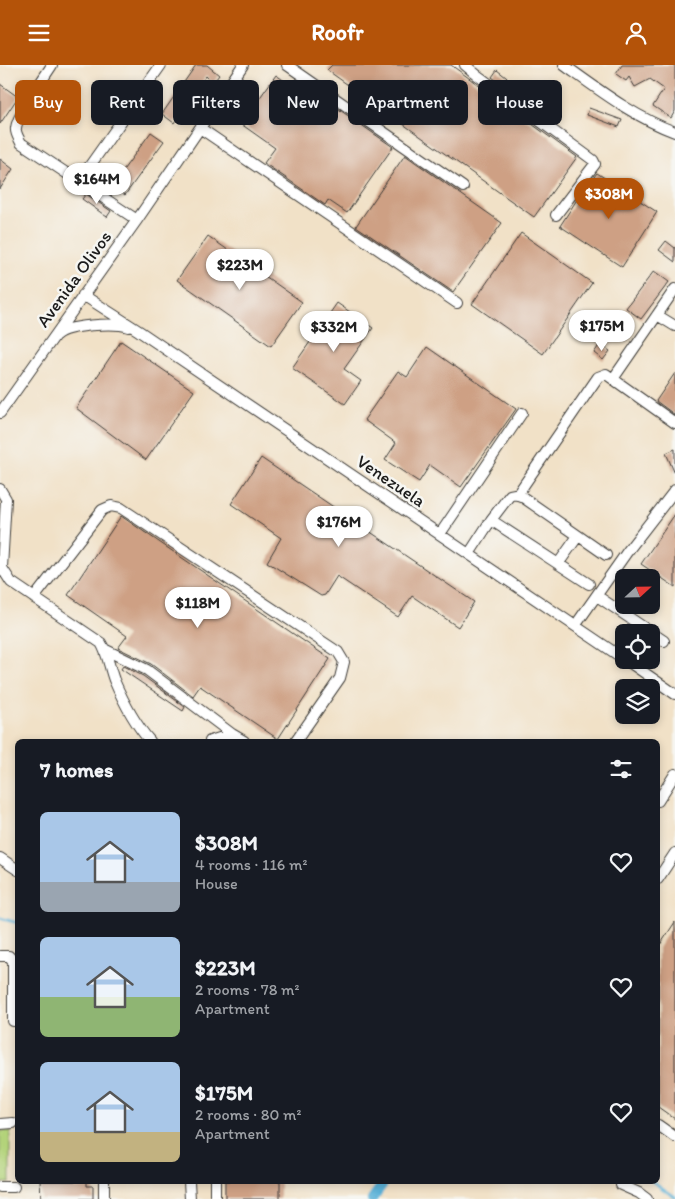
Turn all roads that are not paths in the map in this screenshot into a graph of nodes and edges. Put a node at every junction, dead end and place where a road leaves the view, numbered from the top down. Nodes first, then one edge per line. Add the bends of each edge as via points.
1 (52, 65) edge
2 (161, 65) edge
3 (243, 65) edge
4 (287, 65) edge
5 (564, 65) edge
6 (470, 67) edge
7 (200, 128) junction
8 (675, 132) edge
9 (79, 181) junction
10 (463, 187) dead end
11 (556, 215) dead end
12 (137, 220) junction
13 (675, 289) edge
14 (83, 295) junction
15 (457, 303) dead end
16 (657, 315) junction
17 (675, 327) edge
18 (139, 331) junction
19 (53, 337) junction
20 (612, 379) junction
21 (0, 413) edge
22 (522, 413) dead end
23 (675, 423) edge
24 (0, 489) edge
25 (675, 491) edge
26 (517, 495) junction
27 (492, 520) junction
28 (440, 534) junction
29 (578, 536) junction
30 (469, 554) junction
31 (606, 555) dead end
32 (558, 564) junction
33 (589, 584) dead end
34 (597, 597) junction
35 (34, 598) junction
36 (575, 626) junction
37 (664, 641) dead end
38 (106, 650) junction
39 (615, 652) edge
40 (639, 669) edge
41 (675, 694) edge
42 (232, 734) junction
43 (148, 739) edge
44 (216, 739) edge
45 (241, 739) edge
46 (297, 739) edge
47 (675, 774) edge
48 (660, 798) edge
49 (675, 853) edge
50 (0, 858) edge
51 (15, 868) edge
52 (660, 876) edge
53 (0, 956) edge
54 (15, 1001) edge
55 (14, 1123) dead end
56 (0, 1124) edge
57 (660, 1126) edge
58 (675, 1137) edge
59 (104, 1184) edge
60 (189, 1184) edge
61 (215, 1184) edge
62 (621, 1185) dead end
63 (0, 1187) edge
64 (14, 1187) dead end
65 (104, 1199) edge
66 (190, 1199) edge
67 (216, 1199) edge
68 (647, 1199) edge

1 - 9 street via 20,117 16,134 21,143
2 - 9 street
3 - 7 street, Avenida Olivos
4 - 10 street
5 - 8 street via 620,104
6 - 11 street via 595,163
7 - 12 street, Avenida Olivos
7 - 15 street
9 - 12 street
12 - 14 street, Avenida Olivos
13 - 16 street
14 - 18 street, Venezuela
14 - 19 street, Avenida Olivos
16 - 17 street
16 - 20 street
18 - 19 street via 118,325 70,327
18 - 28 street, Venezuela
19 - 21 street, Avenida Olivos
20 - 23 street
20 - 26 street via 606,374 594,380
22 - 28 street
24 - 35 street via 6,499 2,568 11,582
25 - 34 street via 626,552
26 - 27 street via 510,495
26 - 29 street
27 - 30 street
27 - 32 street
28 - 30 street, Venezuela
29 - 31 street
29 - 32 street
30 - 36 street, Venezuela
32 - 33 street
34 - 36 street
34 - 37 street
35 - 38 street via 101,643
35 - 46 street via 102,510 111,506 121,508 338,652 344,662 340,679
36 - 39 street, Venezuela
38 - 42 street via 147,671
38 - 43 street via 114,680
40 - 41 street, Venezuela
42 - 44 street
42 - 45 street
47 - 48 street
49 - 52 street
50 - 51 street
53 - 54 street via 9,956 13,961
55 - 56 street
57 - 58 street
59 - 65 street
60 - 66 street
61 - 67 street
62 - 68 street
63 - 64 street

